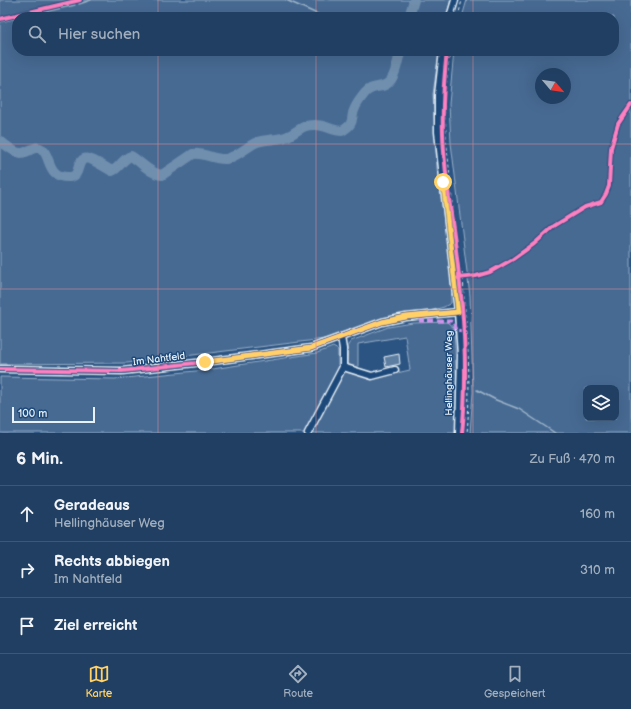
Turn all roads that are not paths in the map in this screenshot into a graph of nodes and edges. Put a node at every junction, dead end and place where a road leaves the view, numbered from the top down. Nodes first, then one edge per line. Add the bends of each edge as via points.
1 (455, 0) edge
2 (451, 12) edge
3 (442, 56) edge
4 (458, 312) junction
5 (341, 337) junction
6 (343, 367) junction
7 (0, 369) edge
8 (395, 370) dead end
9 (308, 433) edge
10 (459, 433) edge

1 - 2 street
3 - 4 street, Hellinghäuser Weg via 438,95 438,132 453,242
4 - 5 street, Im Nahtfeld via 382,322
4 - 10 street, Hellinghäuser Weg via 461,355
5 - 6 street
5 - 7 street, Im Nahtfeld via 311,348 122,371
6 - 8 street via 372,376
6 - 9 street

